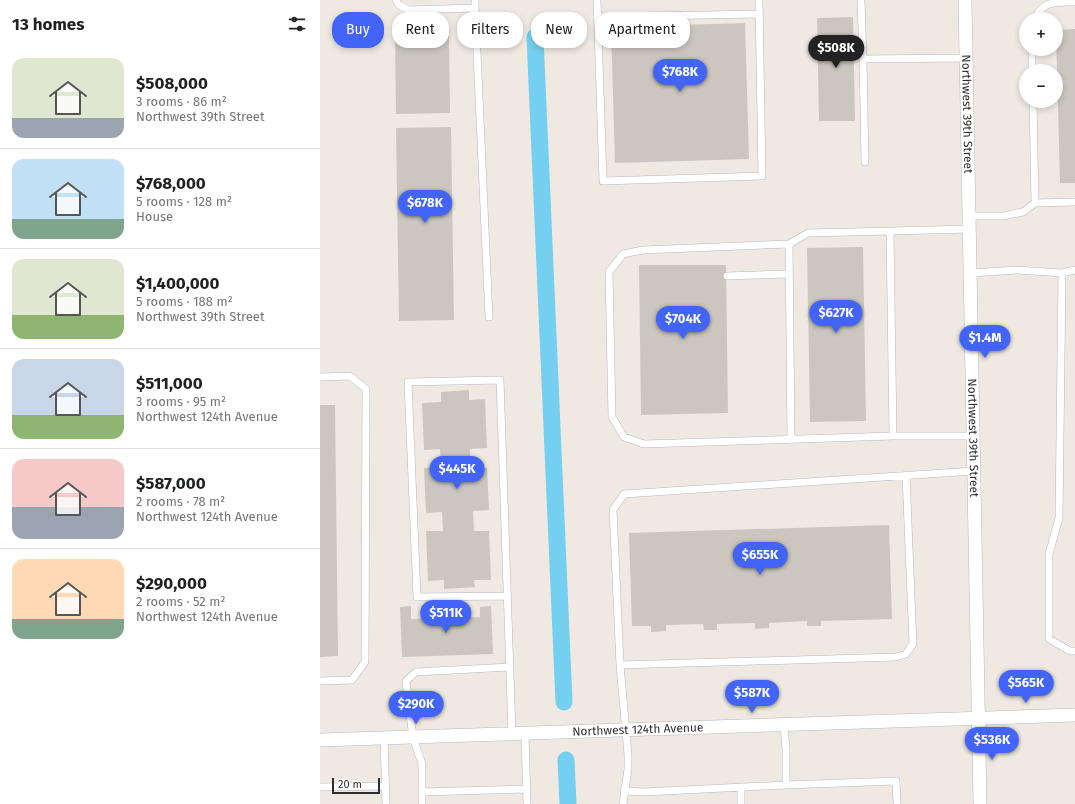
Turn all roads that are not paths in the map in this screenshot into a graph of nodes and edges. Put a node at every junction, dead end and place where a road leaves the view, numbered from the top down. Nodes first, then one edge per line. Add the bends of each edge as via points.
1 (396, 0) edge
2 (475, 0) edge
3 (597, 0) edge
4 (759, 0) edge
5 (861, 0) edge
6 (966, 0) edge
7 (1075, 2) edge
8 (475, 8) junction
9 (597, 12) edge
10 (1038, 12) edge
11 (759, 14) junction
12 (690, 15) edge
13 (598, 48) edge
14 (967, 58) junction
15 (863, 59) junction
16 (1033, 108) edge
17 (865, 162) dead end
18 (1075, 202) edge
19 (1035, 203) junction
20 (970, 223) junction
21 (890, 231) junction
22 (789, 244) junction
23 (1075, 270) edge
24 (971, 273) junction
25 (1062, 273) junction
26 (789, 274) junction
27 (727, 276) dead end
28 (489, 317) dead end
29 (320, 377) edge
30 (893, 436) junction
31 (974, 436) junction
32 (791, 439) junction
33 (974, 471) junction
34 (906, 476) junction
35 (508, 596) junction
36 (1075, 651) edge
37 (620, 665) junction
38 (510, 667) junction
39 (320, 681) edge
40 (1075, 715) edge
41 (979, 718) junction
42 (784, 725) junction
43 (626, 730) junction
44 (525, 733) junction
45 (512, 734) junction
46 (384, 738) junction
47 (413, 738) junction
48 (320, 740) edge
49 (786, 785) junction
50 (385, 786) junction
51 (320, 787) edge
52 (741, 787) junction
53 (526, 789) junction
54 (624, 791) junction
55 (422, 792) junction
56 (386, 804) edge
57 (422, 804) edge
58 (527, 804) edge
59 (623, 804) edge
60 (741, 804) edge
61 (897, 804) edge
62 (980, 804) edge

1 - 8 lane via 399,5 409,10
2 - 8 lane
3 - 9 lane
4 - 11 lane
5 - 15 lane
6 - 14 street, Northwest 39th Street
7 - 10 lane via 1052,2
8 - 28 lane
11 - 12 lane
11 - 13 lane via 762,176 604,181
14 - 15 lane
14 - 20 street, Northwest 39th Street
15 - 17 lane
16 - 19 lane
18 - 19 lane
19 - 20 lane via 1023,212
20 - 21 lane
20 - 24 street, Northwest 39th Street
21 - 22 lane via 808,233
21 - 30 lane
22 - 26 lane
22 - 32 lane via 643,250 623,254 609,272 609,280 612,417 624,437 644,444
23 - 25 lane
24 - 25 lane via 1018,270
24 - 31 street, Northwest 39th Street
25 - 36 lane via 1059,518 1049,554 1049,639 1070,651
26 - 27 lane
26 - 32 lane
29 - 39 lane via 350,376 366,389 365,662 352,680
30 - 31 lane
30 - 32 lane
31 - 33 street, Northwest 39th Street
33 - 34 lane
33 - 41 street, Northwest 39th Street
34 - 37 lane via 624,494 613,510
34 - 37 lane via 912,644 906,654 896,657
35 - 35 lane via 500,380 408,382 417,597
35 - 38 lane
37 - 43 lane
38 - 45 lane
38 - 47 lane via 416,672 406,681
40 - 41 street, Northwest 124th Avenue
41 - 42 street, Northwest 124th Avenue
41 - 62 street, Northwest 39th Street
42 - 43 street, Northwest 124th Avenue
42 - 49 lane
43 - 44 street, Northwest 124th Avenue
43 - 54 lane via 628,769
44 - 45 street, Northwest 124th Avenue
44 - 53 lane
45 - 47 street, Northwest 124th Avenue
46 - 47 street, Northwest 124th Avenue
46 - 48 street, Northwest 124th Avenue
46 - 50 lane
47 - 55 lane via 422,764
49 - 52 lane
49 - 61 lane via 896,781
50 - 51 lane
50 - 56 lane
52 - 54 lane
52 - 60 lane
53 - 55 lane
53 - 58 lane
54 - 59 lane
55 - 57 lane

